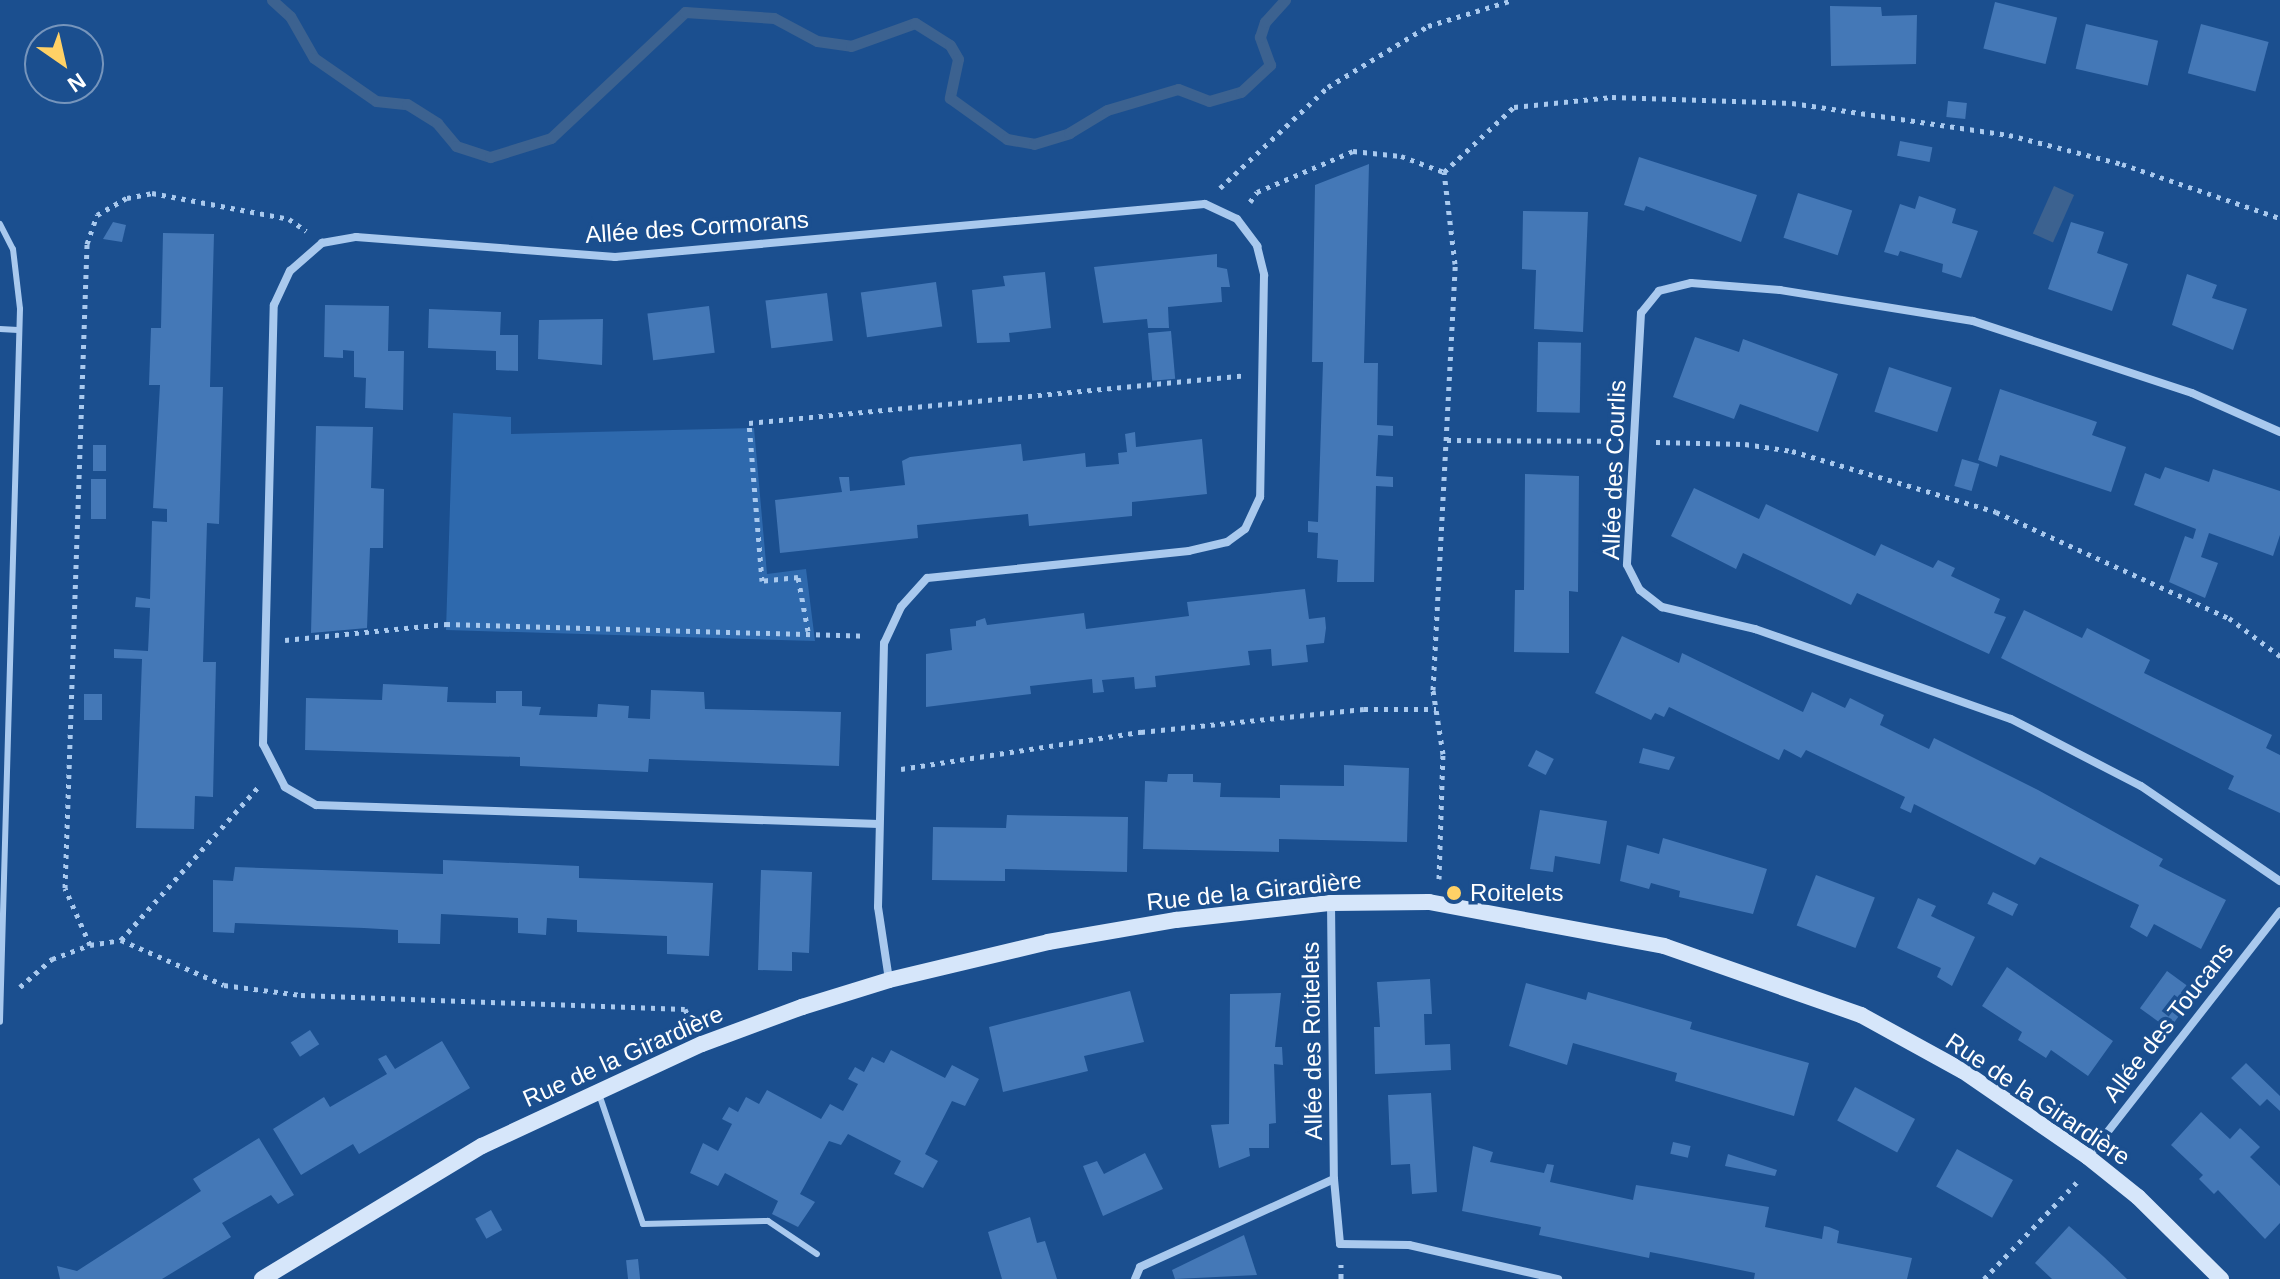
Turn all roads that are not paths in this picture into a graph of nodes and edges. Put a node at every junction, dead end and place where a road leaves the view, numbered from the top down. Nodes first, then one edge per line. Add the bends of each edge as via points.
1 (0, 224) edge
2 (0, 329) edge
3 (18, 330) junction
4 (2280, 432) edge
5 (0, 677) edge
6 (12, 678) junction
7 (879, 824) junction
8 (2280, 881) edge
9 (1331, 903) junction
10 (2280, 911) edge
11 (889, 980) junction
12 (1, 1003) edge
13 (0, 1022) edge
14 (598, 1090) junction
15 (2091, 1160) junction
16 (1334, 1179) junction
17 (817, 1254) dead end
18 (269, 1277) edge
19 (1135, 1279) edge
20 (1558, 1279) edge
21 (2221, 1279) edge

1 - 3 lane via 13,249
2 - 3 lane
3 - 6 lane
4 - 8 street, Allée des Courlis via 2162,383 1973,321 1780,290 1691,283 1659,291 1641,313 1627,565 1640,590 1662,607 1755,629 2011,719 2141,786
5 - 6 lane
6 - 12 lane
7 - 7 street, Allée des Cormorans via 887,638 901,607 927,578 1189,551 1227,542 1245,529 1260,497 1264,275 1257,246 1237,219 1205,204 615,257 356,237 322,243 290,271 274,305 264,640 263,744 285,787 316,805
7 - 11 street via 878,907
9 - 11 street, Rue de la Girardière via 1162,922
9 - 15 street, Rue de la Girardière via 1429,902 1533,919 1664,946 1760,977 1861,1015 1938,1057
9 - 16 street, Allée des Roitelets
10 - 15 street, Allée des Toucans
11 - 14 street, Rue de la Girardière via 702,1044
12 - 13 lane
14 - 17 lane via 643,1224 768,1221
14 - 18 street, Rue de la Girardière via 482,1146
15 - 21 street, Rue de la Girardière via 2138,1197
16 - 19 street via 1140,1267
16 - 20 street, Allée des Roitelets via 1340,1244 1409,1245

